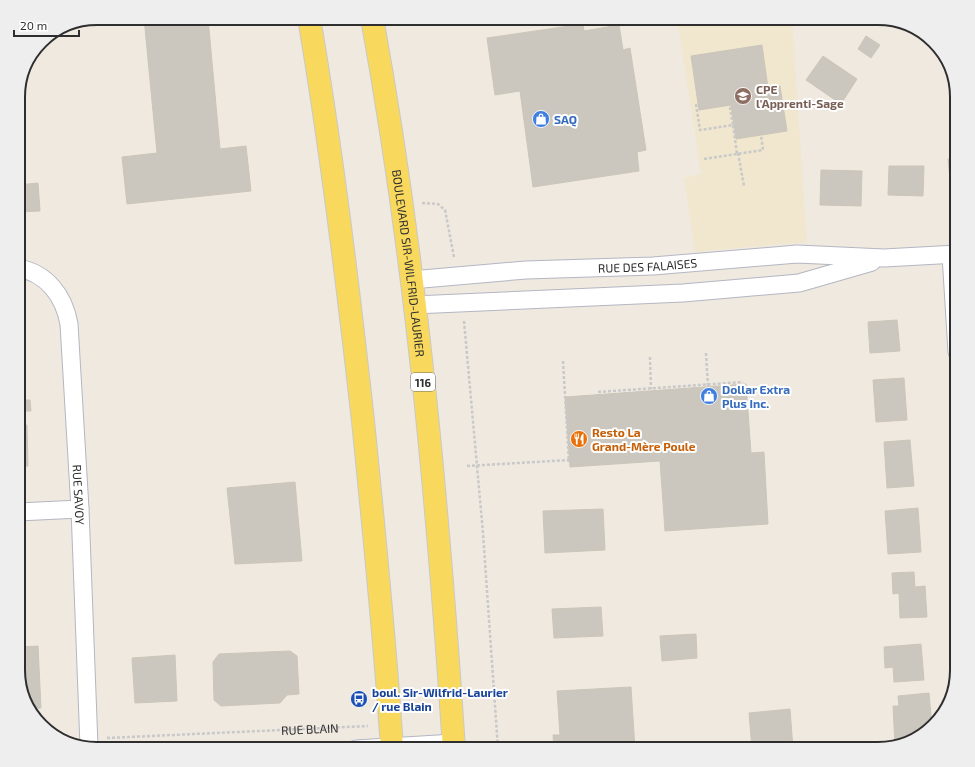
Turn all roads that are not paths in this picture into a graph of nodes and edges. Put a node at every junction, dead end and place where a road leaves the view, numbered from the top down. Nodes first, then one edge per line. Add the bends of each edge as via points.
1 (310, 25) edge
2 (373, 25) edge
3 (950, 254) edge
4 (884, 258) junction
5 (25, 271) edge
6 (410, 280) junction
7 (414, 305) junction
8 (80, 509) junction
9 (25, 512) edge
10 (89, 741) edge
11 (392, 742) edge
12 (454, 742) edge

1 - 11 main road via 350,298 378,564
2 - 6 main road, BOULEVARD SIR-WILFRID-LAURIER / 116 via 390,122
3 - 4 street, RUE DES FALAISES
4 - 6 street, RUE DES FALAISES via 797,254 653,266 458,275
4 - 7 street, RUE DES FALAISES via 799,283 654,294
5 - 8 street, RUE SAVOY via 37,275 51,286 61,299 67,315
6 - 7 main road, BOULEVARD SIR-WILFRID-LAURIER / 116
7 - 12 main road, BOULEVARD SIR-WILFRID-LAURIER / 116 via 431,450
8 - 9 street
8 - 10 street, RUE SAVOY

